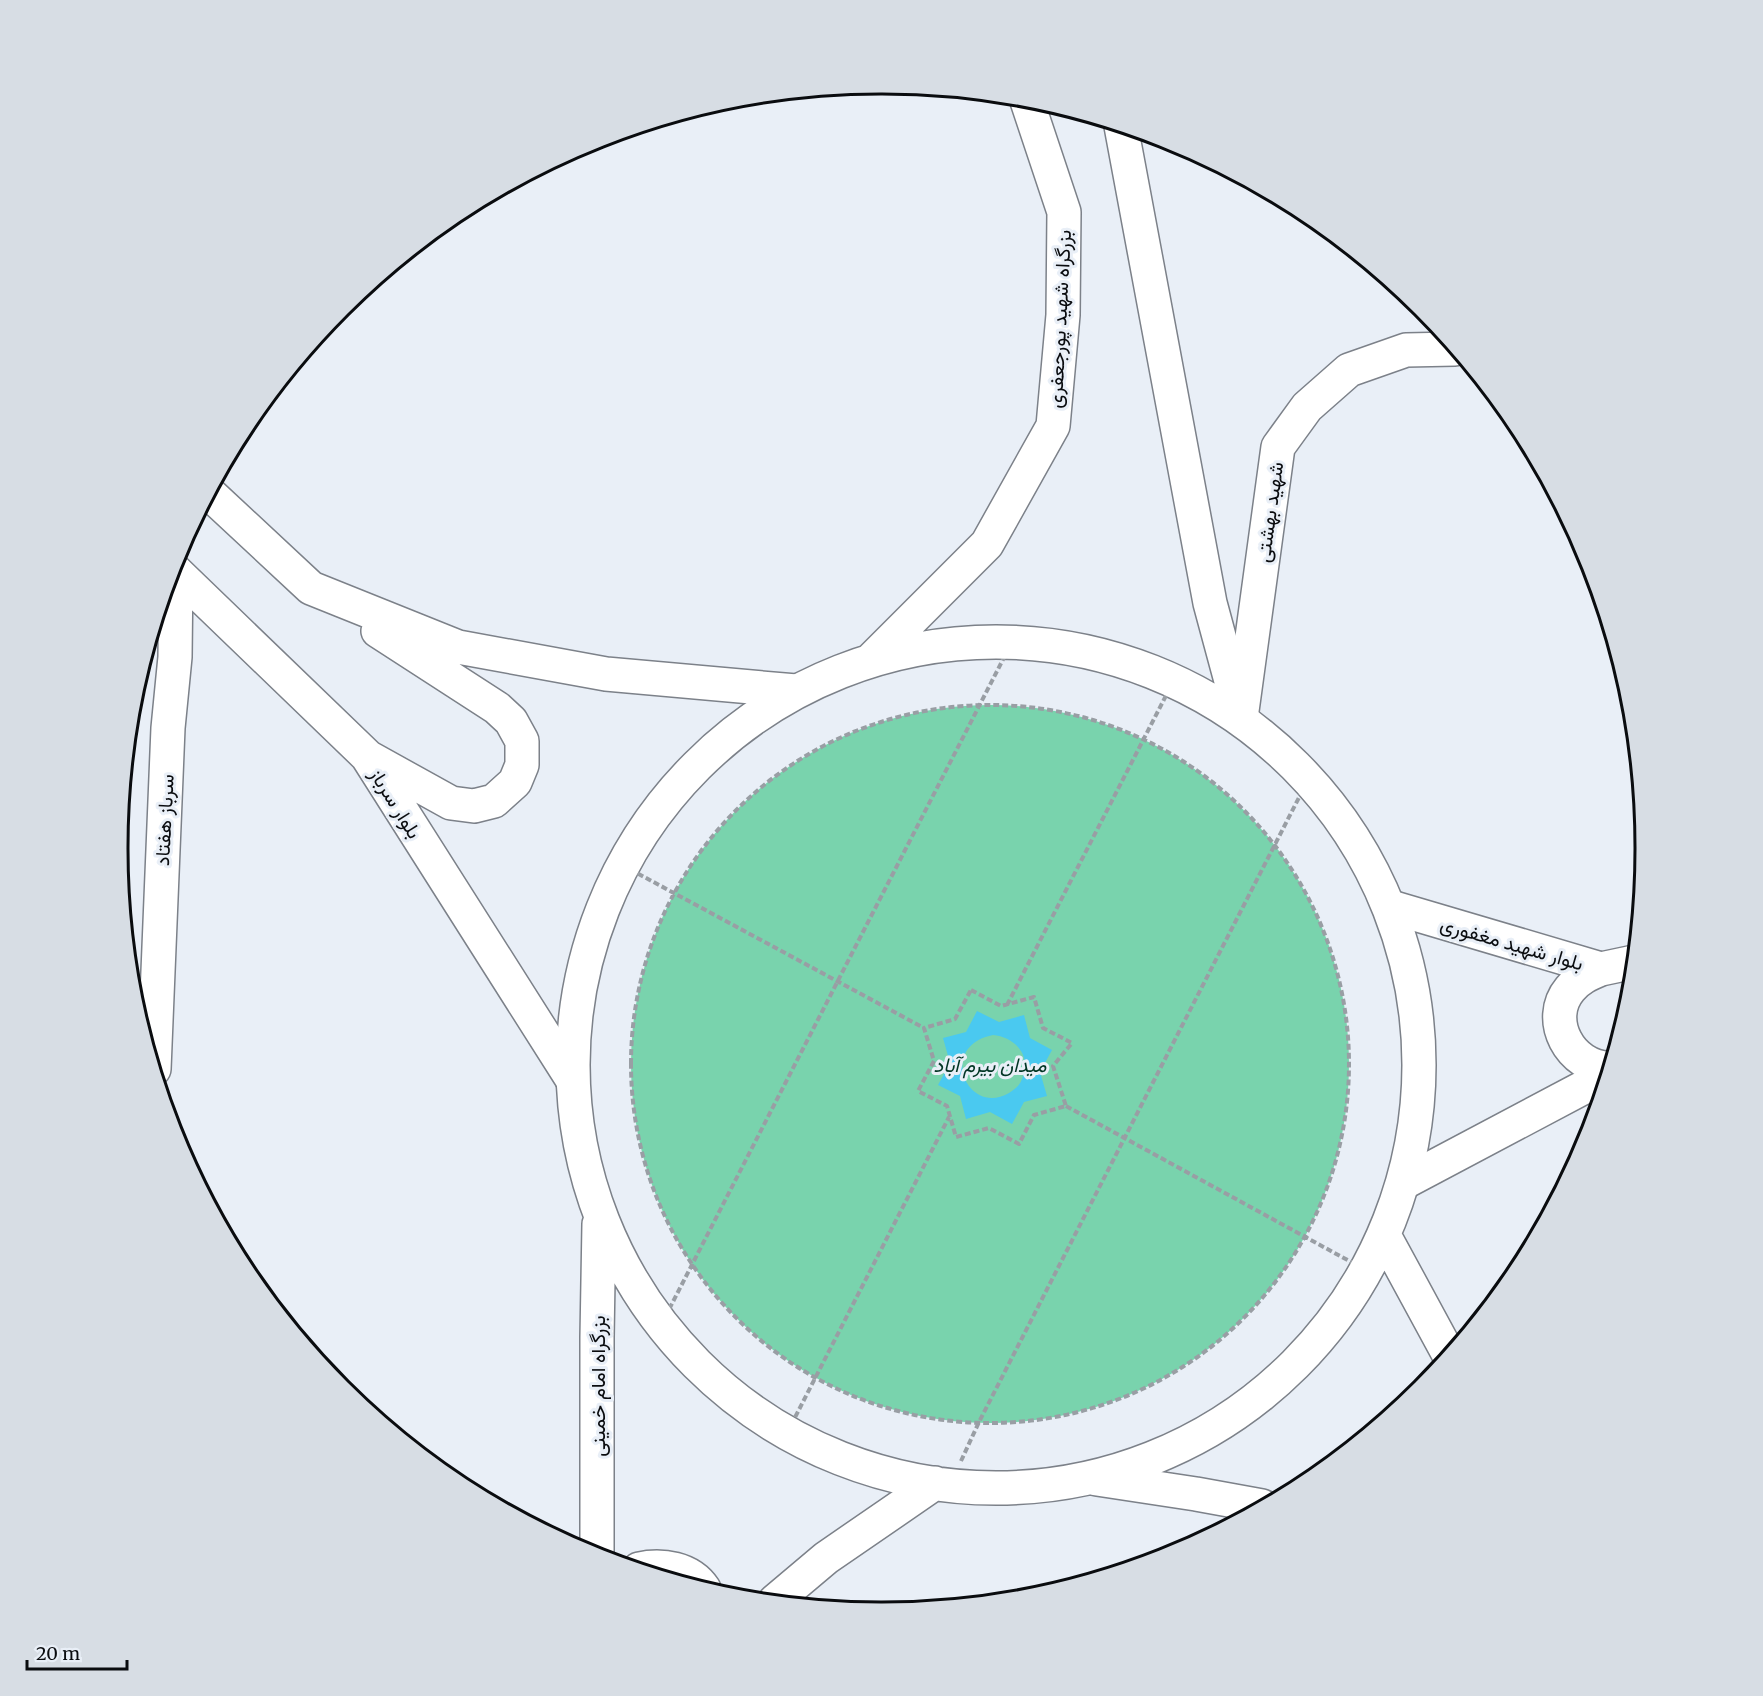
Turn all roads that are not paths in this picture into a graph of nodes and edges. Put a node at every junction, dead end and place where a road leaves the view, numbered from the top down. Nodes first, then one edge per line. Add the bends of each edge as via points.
1 (1030, 109) edge
2 (1122, 134) edge
3 (1446, 349) edge
4 (215, 498) edge
5 (179, 575) edge
6 (311, 588) junction
7 (174, 589) edge
8 (870, 661) junction
9 (796, 691) junction
10 (1241, 718) junction
11 (367, 756) junction
12 (1391, 907) junction
13 (1626, 964) edge
14 (1601, 969) junction
15 (155, 1046) edge
16 (1602, 1068) edge
17 (572, 1079) junction
18 (1598, 1080) edge
19 (1405, 1182) junction
20 (599, 1217) junction
21 (1385, 1237) junction
22 (1445, 1348) edge
23 (1090, 1478) junction
24 (942, 1484) junction
25 (1252, 1504) edge
26 (597, 1546) edge
27 (653, 1566) edge
28 (691, 1577) edge
29 (783, 1595) edge

1 - 8 main road, بزرگراه شهید پورجعفری via 1064,212 1063,315 1053,426 987,543
2 - 10 main road via 1210,603
3 - 10 main road, شهید بهشتی via 1406,350 1349,370 1307,407 1278,447
4 - 6 main road
5 - 11 main road, بلوار سرباز
6 - 9 main road via 458,647 606,674
6 - 11 main road via 497,708 511,721 522,741 522,765 515,782 494,801 474,806 451,802
7 - 15 main road, سرباز هفتاد via 175,657 167,740
8 - 9 main road
8 - 10 main road via 941,645 1012,642 1068,648 1122,660 1174,680
9 - 17 main road via 743,725 696,765 655,812 622,865 591,934 575,1009
10 - 12 main road via 1309,778 1347,826
11 - 17 main road, بلوار سرباز
12 - 14 main road, بلوار شهید مغفوری
12 - 19 main road via 1410,967 1420,1029 1421,1092
13 - 14 main road, بلوار شهید مغفوری
14 - 16 main road via 1583,976 1568,991 1561,1009 1560,1029 1568,1047 1582,1060
17 - 20 main road via 580,1149
18 - 19 main road
19 - 21 main road
20 - 24 main road via 616,1255 661,1325 698,1366 740,1402 787,1433 834,1456 884,1473
20 - 26 main road, بزرگراه امام خمینی
21 - 22 main road
21 - 23 main road via 1368,1271 1328,1330 1278,1381 1221,1424 1158,1456
23 - 24 main road via 996,1488
23 - 25 main road
24 - 29 main road via 826,1558
27 - 28 main road via 680,1570

